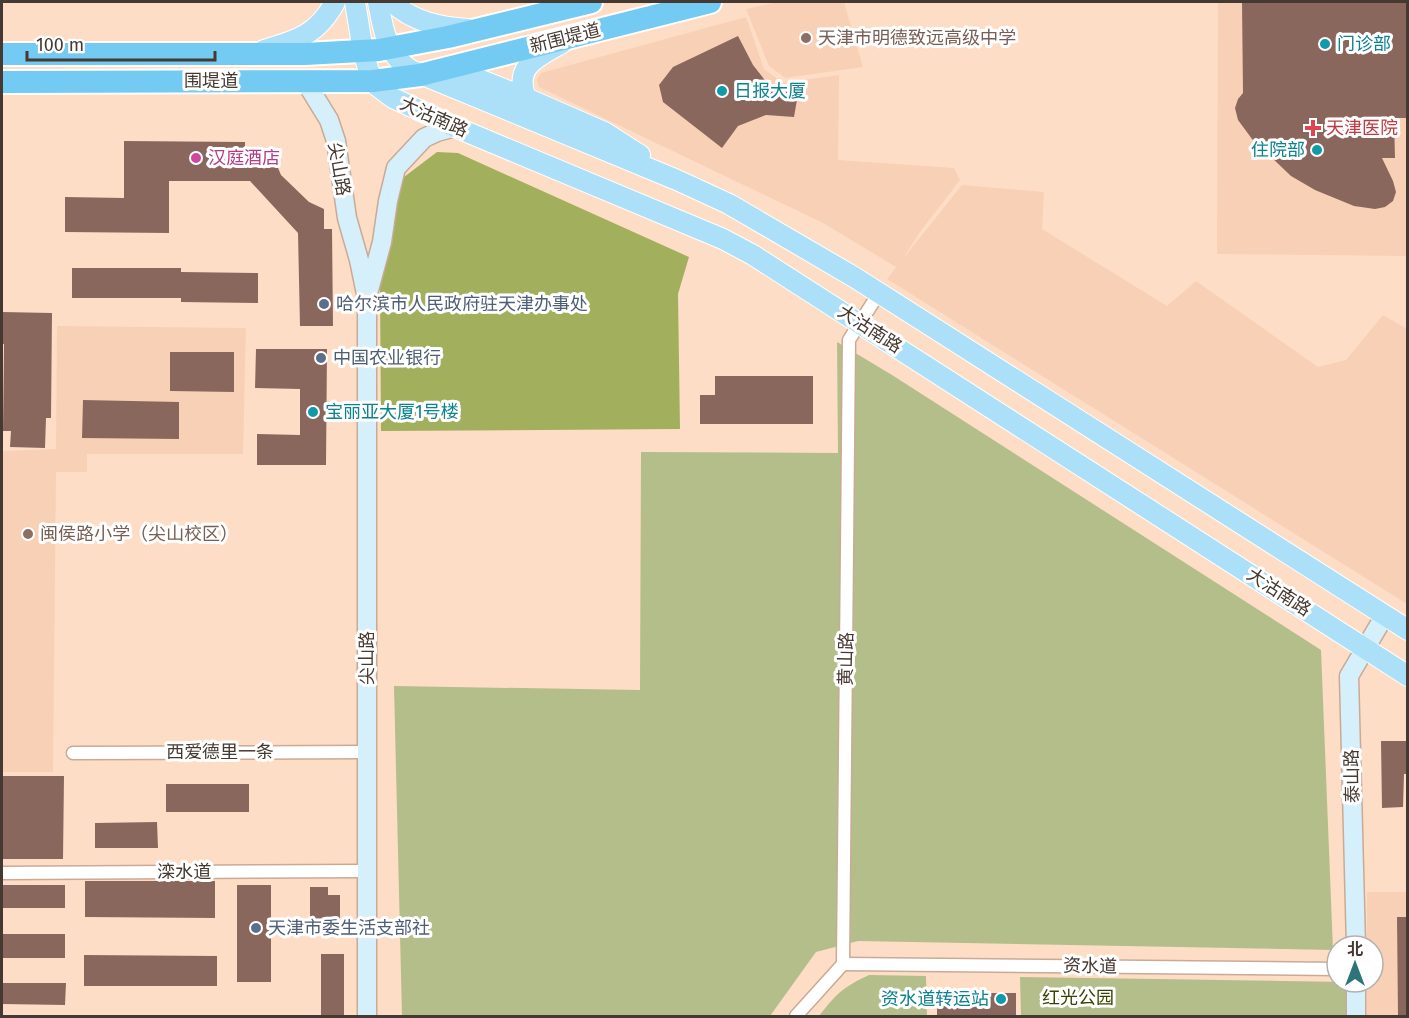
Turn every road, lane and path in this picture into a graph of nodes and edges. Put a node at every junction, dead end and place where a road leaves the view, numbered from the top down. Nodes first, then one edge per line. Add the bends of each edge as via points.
1 (335, 2) edge
2 (355, 2) edge
3 (378, 2) edge
4 (392, 2) edge
5 (591, 2) edge
6 (710, 2) edge
7 (477, 29) junction
8 (575, 35) junction
9 (390, 48) junction
10 (363, 51) junction
11 (2, 54) edge
12 (252, 54) junction
13 (420, 75) junction
14 (305, 81) junction
15 (373, 81) junction
16 (2, 82) edge
17 (526, 98) junction
18 (455, 127) junction
19 (677, 180) junction
20 (879, 293) junction
21 (367, 299) junction
22 (860, 322) junction
23 (1385, 615) junction
24 (1407, 630) edge
25 (1364, 647) junction
26 (1407, 676) edge
27 (366, 752) junction
28 (73, 753) dead end
29 (366, 871) junction
30 (2, 873) edge
31 (1356, 934) edge
32 (843, 964) junction
33 (1325, 969) edge
34 (1356, 994) edge
35 (367, 1017) edge
36 (796, 1017) edge
37 (1356, 1017) edge

1 - 12 main road via 322,23 305,36
2 - 10 main road
3 - 9 main road, 大沽南路
4 - 7 main road via 427,22
5 - 7 highway, 新围堤道
6 - 8 highway, 新围堤道
7 - 9 highway, 新围堤道
8 - 13 highway, 新围堤道
8 - 17 main road via 527,67 521,78
9 - 10 highway, 围堤道
9 - 13 main road, 大沽南路 via 402,65
10 - 12 highway, 围堤道
10 - 15 main road
11 - 12 highway, 围堤道
13 - 15 highway, 围堤道
13 - 17 main road via 476,78
13 - 19 main road, 大沽南路
14 - 15 highway, 围堤道
14 - 16 highway, 围堤道
14 - 21 main road, 尖山路 via 329,120 336,141 347,218
15 - 18 main road, 大沽南路 via 393,98
17 - 19 main road via 604,132
18 - 21 main road, 尖山路 via 424,138 396,168
18 - 22 main road, 大沽南路 via 723,240
19 - 20 main road, 大沽南路 via 729,204
20 - 22 street, 黄山路
20 - 23 main road, 大沽南路
21 - 27 main road, 尖山路
22 - 25 main road, 大沽南路
22 - 32 street, 黄山路 via 849,340
23 - 24 main road, 大沽南路
23 - 25 main road, 泰山路
25 - 26 main road, 大沽南路
25 - 31 main road, 泰山路 via 1349,676
27 - 28 street, 西爱德里一条
27 - 29 main road, 尖山路
29 - 30 street, 滦水道
29 - 35 main road, 尖山路
32 - 33 street, 资水道
32 - 36 street
34 - 37 main road

